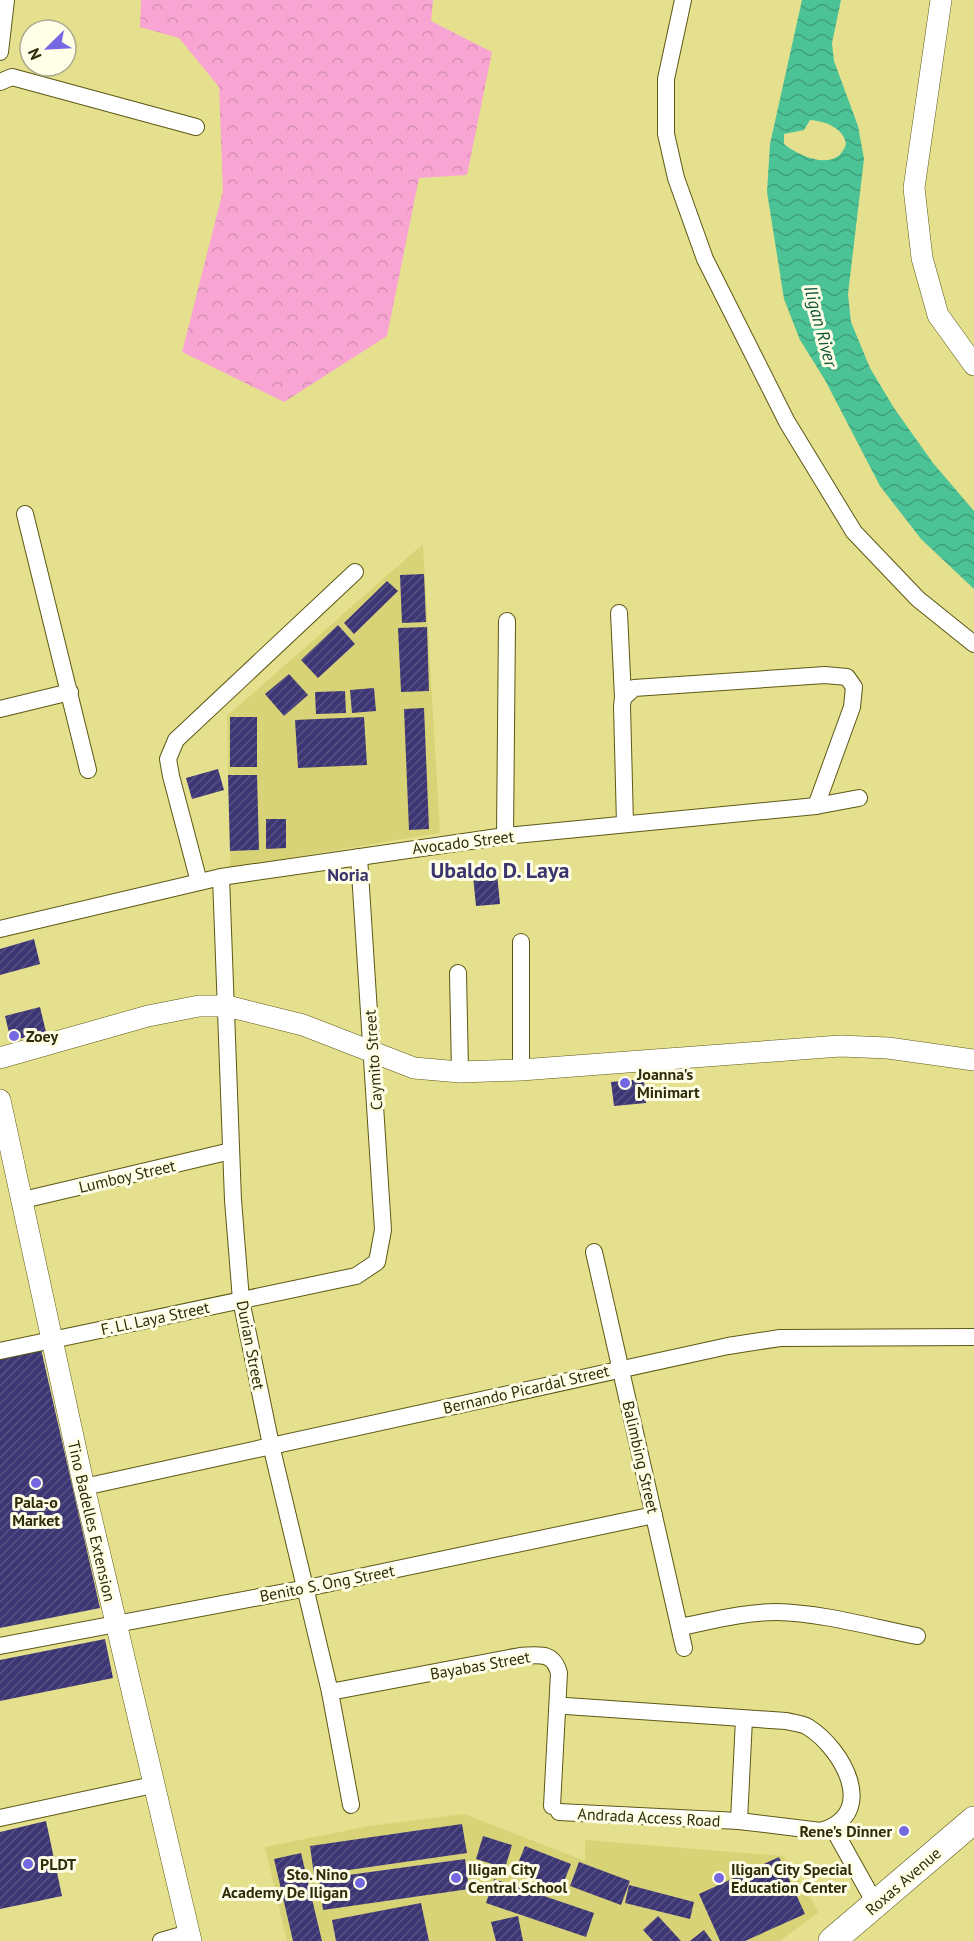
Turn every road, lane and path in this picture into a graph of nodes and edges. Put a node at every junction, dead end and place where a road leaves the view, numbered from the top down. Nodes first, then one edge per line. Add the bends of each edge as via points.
1 (6, 0) edge
2 (683, 0) edge
3 (941, 0) edge
4 (0, 52) edge
5 (0, 82) edge
6 (196, 127) dead end
7 (974, 365) edge
8 (26, 514) dead end
9 (355, 572) dead end
10 (619, 613) dead end
11 (507, 621) dead end
12 (974, 644) edge
13 (70, 693) junction
14 (623, 698) junction
15 (0, 710) edge
16 (88, 770) dead end
17 (860, 798) dead end
18 (816, 806) junction
19 (625, 824) junction
20 (506, 836) junction
21 (359, 857) junction
22 (221, 877) junction
23 (199, 882) junction
24 (0, 928) edge
25 (521, 942) dead end
26 (458, 973) dead end
27 (227, 1006) junction
28 (373, 1053) junction
29 (0, 1058) edge
30 (974, 1060) edge
31 (521, 1070) junction
32 (460, 1072) junction
33 (0, 1100) edge
34 (231, 1151) junction
35 (23, 1200) junction
36 (594, 1252) dead end
37 (377, 1262) joint
38 (241, 1300) junction
39 (974, 1337) edge
40 (51, 1340) junction
41 (0, 1351) edge
42 (620, 1368) junction
43 (271, 1445) junction
44 (84, 1486) junction
45 (654, 1515) junction
46 (307, 1588) junction
47 (116, 1624) junction
48 (680, 1627) junction
49 (917, 1636) dead end
50 (0, 1646) edge
51 (684, 1648) dead end
52 (330, 1692) junction
53 (566, 1706) dead end
54 (744, 1719) junction
55 (153, 1785) junction
56 (351, 1805) dead end
57 (555, 1809) joint
58 (0, 1818) edge
59 (974, 1820) edge
60 (739, 1821) junction
61 (833, 1828) junction
62 (876, 1905) junction
63 (190, 1937) edge
64 (161, 1941) edge
65 (832, 1941) edge

1 - 4 street
2 - 12 street via 666,79 666,134 676,178 705,259 786,422 854,532 918,599
3 - 7 street via 914,188 922,258 938,315
5 - 6 street via 12,77
8 - 13 street
9 - 23 street via 282,644 196,719 171,748 171,776
10 - 14 street
11 - 20 street
13 - 15 street
13 - 16 street
14 - 18 street via 634,688 825,675 847,677 854,687 852,708
14 - 19 street
17 - 18 street, Avocado Street
18 - 19 street, Avocado Street
19 - 20 street, Avocado Street
20 - 21 street, Avocado Street
21 - 22 street, Avocado Street
21 - 28 street, Caymito Street
22 - 23 street, Avocado Street
22 - 27 street, Durian Street
23 - 24 street, Avocado Street
25 - 31 street
26 - 32 street
27 - 28 street via 303,1025
27 - 29 street via 199,1006 148,1016
27 - 34 street, Durian Street
28 - 32 street via 414,1068
28 - 37 street, Caymito Street via 383,1230
30 - 31 street via 840,1046
31 - 32 street
33 - 35 street, Tino Badelles Extension
34 - 35 street, Lumboy Street
34 - 38 street, Durian Street
35 - 40 street, Tino Badelles Extension
36 - 42 street, Balimbing Street
37 - 38 street, F. Ll. Laya Street via 356,1276
38 - 40 street, F. Ll. Laya Street
38 - 43 street, Durian Street
39 - 42 street, Bernando Picardal Street via 780,1338
40 - 41 street, F. Ll. Laya Street
40 - 44 street, Tino Badelles Extension
42 - 43 street, Bernando Picardal Street
42 - 45 street, Balimbing Street
43 - 44 street, Bernando Picardal Street
43 - 46 street, Durian Street
44 - 47 street, Tino Badelles Extension
45 - 46 street, Benito S. Ong Street
45 - 48 street, Balimbing Street
46 - 47 street, Benito S. Ong Street
46 - 52 street, Durian Street
47 - 50 street, Benito S. Ong Street
47 - 55 street, Tino Badelles Extension
48 - 49 street via 774,1612
48 - 51 street, Balimbing Street
52 - 56 street, Durian Street
52 - 57 street, Bayabas Street via 520,1656 551,1657 560,1673
53 - 54 street
54 - 60 street, Andrada Access Road
54 - 61 street via 807,1726 831,1746 846,1766 852,1790 849,1809
55 - 58 street
55 - 63 street, Tino Badelles Extension
57 - 60 street, Andrada Access Road
59 - 62 highway, Roxas Avenue
60 - 61 street, Andrada Access Road via 808,1832
61 - 62 street
62 - 65 highway, Roxas Avenue
63 - 64 street

